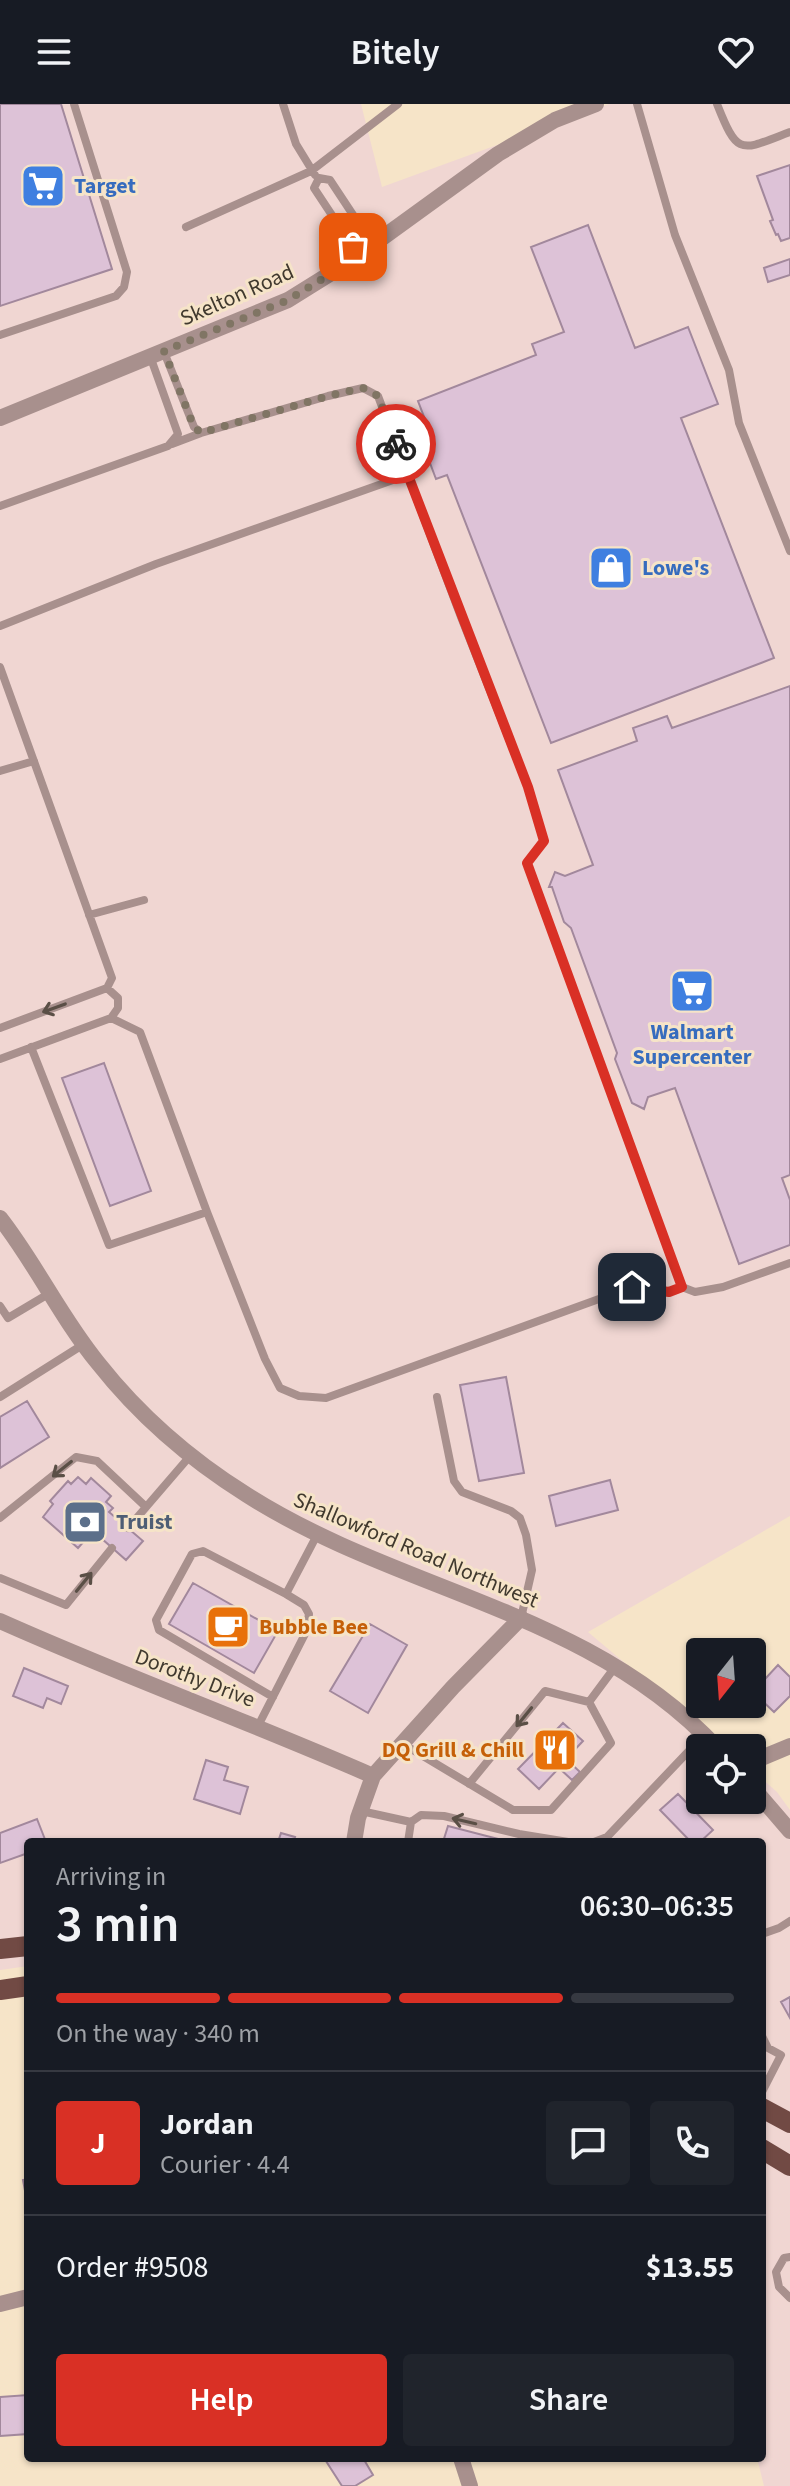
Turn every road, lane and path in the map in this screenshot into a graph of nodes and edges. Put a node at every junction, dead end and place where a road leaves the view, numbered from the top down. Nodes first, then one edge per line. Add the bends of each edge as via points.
1 (74, 104) edge
2 (283, 104) edge
3 (398, 104) edge
4 (596, 104) edge
5 (637, 104) edge
6 (717, 104) edge
7 (553, 112) edge
8 (790, 132) edge
9 (315, 174) junction
10 (349, 208) junction
11 (333, 217) junction
12 (186, 227) dead end
13 (365, 247) junction
14 (0, 335) edge
15 (157, 354) junction
16 (0, 418) edge
17 (201, 433) junction
18 (168, 446) junction
19 (407, 475) junction
20 (0, 506) edge
21 (790, 551) edge
22 (0, 626) edge
23 (0, 667) edge
24 (34, 761) junction
25 (0, 771) edge
26 (144, 900) dead end
27 (89, 915) junction
28 (107, 988) junction
29 (111, 1018) junction
30 (0, 1028) edge
31 (31, 1047) junction
32 (0, 1059) edge
33 (207, 1212) junction
34 (0, 1218) edge
35 (790, 1263) edge
36 (682, 1287) junction
37 (51, 1293) junction
38 (0, 1306) edge
39 (4, 1320) edge
40 (84, 1344) junction
41 (0, 1397) edge
42 (437, 1397) dead end
43 (190, 1456) junction
44 (145, 1506) junction
45 (0, 1518) edge
46 (128, 1528) dead end
47 (317, 1535) junction
48 (112, 1548) dead end
49 (0, 1578) edge
50 (286, 1594) junction
51 (521, 1618) junction
52 (0, 1621) edge
53 (616, 1666) junction
54 (273, 1697) junction
55 (589, 1702) junction
56 (258, 1726) junction
57 (704, 1734) edge
58 (403, 1744) junction
59 (790, 1746) edge
60 (686, 1755) edge
61 (766, 1756) edge
62 (373, 1776) junction
63 (469, 1784) junction
64 (766, 1803) edge
65 (361, 1811) junction
66 (411, 1822) junction
67 (790, 1831) edge
68 (355, 1838) edge
69 (409, 1838) edge
70 (544, 1838) edge
71 (604, 1838) edge
72 (790, 1921) edge
73 (766, 1933) edge
74 (24, 1946) edge
75 (0, 1949) edge
76 (24, 1987) edge
77 (0, 1990) edge
78 (766, 2047) edge
79 (786, 2057) edge
80 (766, 2086) edge
81 (766, 2110) edge
82 (790, 2123) edge
83 (766, 2151) edge
84 (790, 2166) edge
85 (790, 2257) edge
86 (24, 2298) edge
87 (790, 2298) edge
88 (0, 2304) edge
89 (462, 2462) edge
90 (470, 2486) edge

1 - 14 lane via 127,272 124,287 116,296
2 - 9 lane via 296,144
3 - 9 lane
4 - 7 street, Skelton Road
5 - 21 lane via 675,235 729,370 739,423
6 - 8 lane via 737,143 754,146
7 - 13 street, Skelton Road
9 - 10 lane via 330,180
9 - 11 lane via 314,188
9 - 12 lane
10 - 11 lane
10 - 13 lane via 367,236
11 - 13 lane via 353,247
13 - 15 street, Skelton Road via 288,300
15 - 16 street, Skelton Road
15 - 17 lane
15 - 18 lane via 178,434
17 - 18 lane
17 - 19 lane via 363,388 378,396
18 - 20 lane
19 - 22 lane
19 - 36 lane via 528,787 544,841 527,863
23 - 24 lane
24 - 25 lane
24 - 27 lane
26 - 27 lane
27 - 28 lane via 112,978
28 - 29 lane via 118,998
28 -> 30 lane
29 - 31 lane
29 - 33 lane via 140,1032
31 - 32 lane
31 - 33 lane via 109,1245
33 - 36 lane via 265,1359 280,1388 299,1396 326,1398 632,1287 669,1292
34 - 37 street, Shallowford Road Northwest
35 - 36 lane via 723,1287 695,1292
37 - 39 lane
37 - 40 street, Shallowford Road Northwest
38 - 39 lane
40 - 41 lane
40 - 43 street, Shallowford Road Northwest via 149,1419
42 - 51 lane via 454,1481 462,1492 520,1518 532,1570
43 - 44 lane
43 - 47 street, Shallowford Road Northwest
44 -> 45 lane via 97,1461 76,1457
44 - 46 lane
47 - 50 lane
47 - 51 street, Shallowford Road Northwest
49 -> 48 lane via 66,1605
50 - 54 lane via 309,1614 306,1632
50 - 54 lane via 203,1551 192,1554 156,1620 159,1630
51 - 53 street, Shallowford Road Northwest
51 - 58 street
52 - 56 street, Dorothy Drive
53 - 55 lane
53 - 57 street, Shallowford Road Northwest
54 - 56 lane
55 -> 63 lane via 545,1691
55 - 63 lane via 611,1743 551,1810 513,1810
56 - 62 street, Dorothy Drive
58 - 62 street
58 - 63 lane
59 - 61 street
60 - 71 lane
62 - 65 street
64 - 67 street
65 - 66 lane
65 - 68 street
66 - 69 lane
70 -> 66 lane via 444,1816 421,1815
72 - 73 lane
74 - 75 main road
76 - 77 main road
78 - 79 lane
79 - 80 lane
81 - 82 main road
83 - 84 main road
85 - 87 lane via 776,2272 779,2287
86 - 88 street
89 - 90 street

